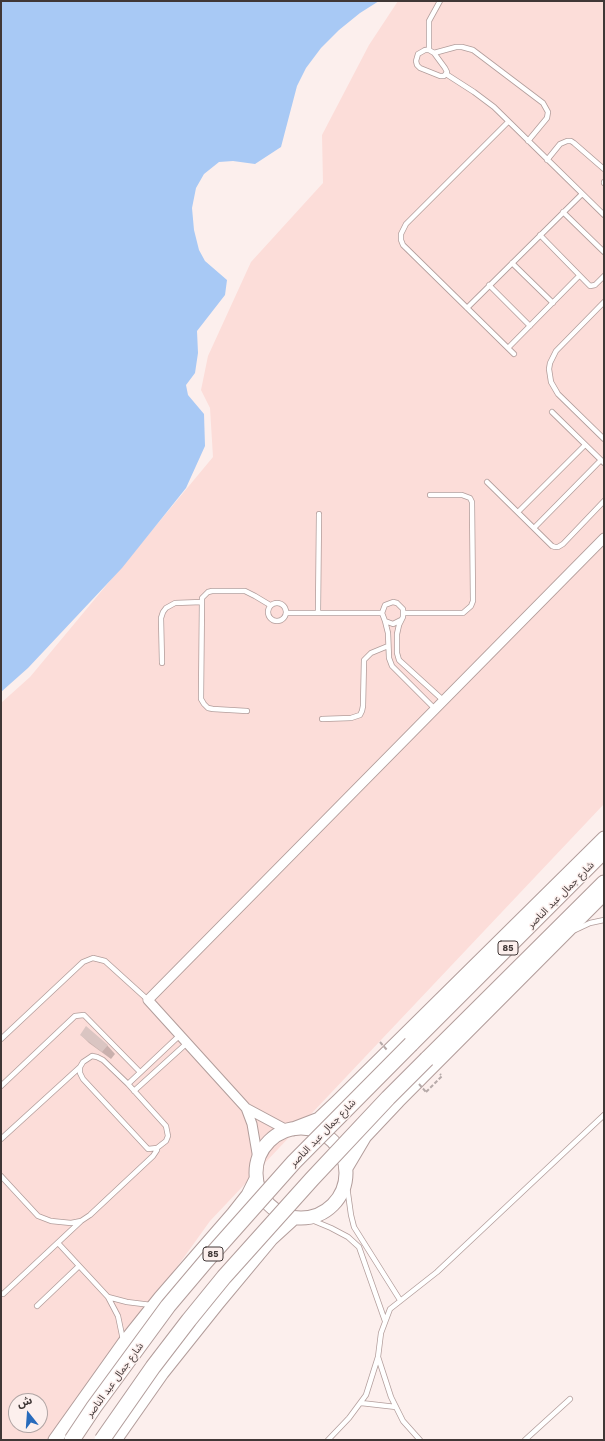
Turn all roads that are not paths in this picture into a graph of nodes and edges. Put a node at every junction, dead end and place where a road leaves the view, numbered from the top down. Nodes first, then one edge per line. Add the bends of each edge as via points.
1 (440, 1) edge
2 (431, 51) junction
3 (446, 74) junction
4 (508, 122) junction
5 (528, 141) junction
6 (547, 160) junction
7 (604, 169) edge
8 (582, 194) junction
9 (563, 212) junction
10 (604, 215) edge
11 (540, 235) junction
12 (604, 252) edge
13 (512, 263) junction
14 (579, 276) junction
15 (604, 276) edge
16 (489, 285) junction
17 (604, 302) edge
18 (552, 303) junction
19 (467, 308) junction
20 (530, 326) junction
21 (508, 348) junction
22 (514, 354) dead end
23 (552, 412) dead end
24 (604, 439) edge
25 (585, 445) junction
26 (602, 462) edge
27 (487, 482) dead end
28 (430, 495) dead end
29 (604, 501) edge
30 (518, 512) junction
31 (318, 514) dead end
32 (534, 528) junction
33 (604, 538) edge
34 (202, 602) junction
35 (270, 605) junction
36 (286, 613) junction
37 (318, 613) junction
38 (382, 613) junction
39 (404, 613) junction
40 (386, 620) junction
41 (401, 620) junction
42 (388, 646) junction
43 (162, 663) dead end
44 (444, 701) junction
45 (435, 709) junction
46 (247, 711) dead end
47 (322, 720) dead end
48 (604, 838) edge
49 (604, 851) edge
50 (604, 883) edge
51 (604, 894) edge
52 (604, 920) edge
53 (563, 936) junction
54 (148, 1000) junction
55 (180, 1035) junction
56 (1, 1039) edge
57 (187, 1043) junction
58 (80, 1067) junction
59 (140, 1072) junction
60 (128, 1084) junction
61 (1, 1086) edge
62 (134, 1091) junction
63 (246, 1108) junction
64 (604, 1115) edge
65 (290, 1129) junction
66 (1, 1139) edge
67 (157, 1148) junction
68 (258, 1159) junction
69 (346, 1174) junction
70 (1, 1176) edge
71 (256, 1179) junction
72 (301, 1218) junction
73 (81, 1221) junction
74 (58, 1243) junction
75 (79, 1266) junction
76 (1, 1294) edge
77 (108, 1298) junction
78 (400, 1300) junction
79 (154, 1305) junction
80 (37, 1306) dead end
81 (385, 1322) junction
82 (124, 1343) junction
83 (378, 1357) junction
84 (570, 1399) dead end
85 (361, 1403) junction
86 (396, 1407) junction
87 (54, 1440) edge
88 (72, 1440) edge
89 (102, 1440) edge
90 (115, 1440) edge
91 (328, 1440) edge
92 (420, 1440) edge
93 (525, 1440) edge

1 - 2 lane via 430,21
2 - 3 lane via 446,70
2 - 3 lane via 425,50 418,54 417,65 440,76
2 - 5 lane via 456,47 473,50 543,103 547,108 547,118
3 - 4 lane via 484,99
4 - 5 lane
4 - 19 lane via 406,224 401,234 403,245
5 - 6 lane
6 - 7 lane via 560,144 571,141
6 - 8 lane
8 - 9 lane
8 - 10 lane
9 - 11 lane
9 - 12 lane
11 - 13 lane
11 - 14 lane
13 - 16 lane
13 - 18 lane
14 - 15 lane via 592,286
14 - 18 lane
16 - 19 lane
16 - 20 lane
17 - 24 lane via 556,351 549,370 551,382 558,394
18 - 20 lane
19 - 21 lane
20 - 21 lane
21 - 22 lane
23 - 25 lane
25 - 26 lane
25 - 30 lane
26 - 32 lane
27 - 30 lane
28 - 39 lane via 462,495 470,498 472,502 473,601 463,613
29 - 32 lane via 561,546 552,546
30 - 32 lane
31 - 37 lane
33 - 44 street
34 - 35 lane via 204,594 208,592 239,590 250,593
34 - 43 lane via 175,603 162,612
34 - 46 lane via 201,699 208,708
35 - 36 lane via 281,604
35 - 36 lane via 268,616 273,621 284,619
36 - 37 lane
37 - 38 lane
38 - 39 lane via 385,605 393,602 401,605
38 - 40 lane
39 - 41 lane
40 - 41 lane via 393,624
40 - 42 lane
41 - 44 lane via 397,634 399,660
42 - 45 lane via 389,658 395,670
42 - 47 lane via 371,653 364,660 363,706 360,715
44 - 45 street
45 - 54 street
48 - 65 main road via 319,1119
49 - 88 highway, شارع جمال عبد الناصر / 85, bridge via 294,1162 168,1306
50 - 89 highway, 85, bridge via 388,1098 312,1179 189,1320
51 - 53 main road
52 - 53 lane via 590,923
53 - 69 main road via 365,1136
54 - 55 street
54 - 56 lane via 105,961 93,958 83,962
55 - 57 street
55 - 59 lane
57 - 62 lane
57 - 63 street
58 - 60 lane via 92,1056 97,1057
58 - 66 lane
58 - 67 lane via 83,1079 144,1146 148,1149
59 - 60 lane
59 - 61 lane via 84,1015 75,1016
60 - 62 lane
62 - 67 lane via 166,1126 166,1141
63 - 65 street
63 - 68 street via 252,1124
64 - 78 lane via 437,1272
65 - 68 main road via 267,1144
65 - 69 main road via 311,1129 328,1137 341,1151
67 - 73 lane via 154,1156
68 - 71 main road
69 - 72 main road via 341,1194 335,1203 322,1213
69 - 78 lane via 354,1227
70 - 73 lane via 38,1216 59,1222
71 - 72 main road via 259,1190 269,1205 283,1215
71 - 79 main road via 237,1210
72 - 81 lane via 348,1237 359,1247
72 - 90 main road via 271,1240 216,1304 162,1373
73 - 74 lane
74 - 75 lane
74 - 76 lane via 4,1294
75 - 77 lane
75 - 80 lane
77 - 79 lane
77 - 82 lane via 118,1316
78 - 81 lane via 390,1309
79 - 82 main road
81 - 83 lane
82 - 87 main road
83 - 85 lane
83 - 86 lane via 386,1386
84 - 93 lane
85 - 86 lane
85 - 91 lane
86 - 92 lane

